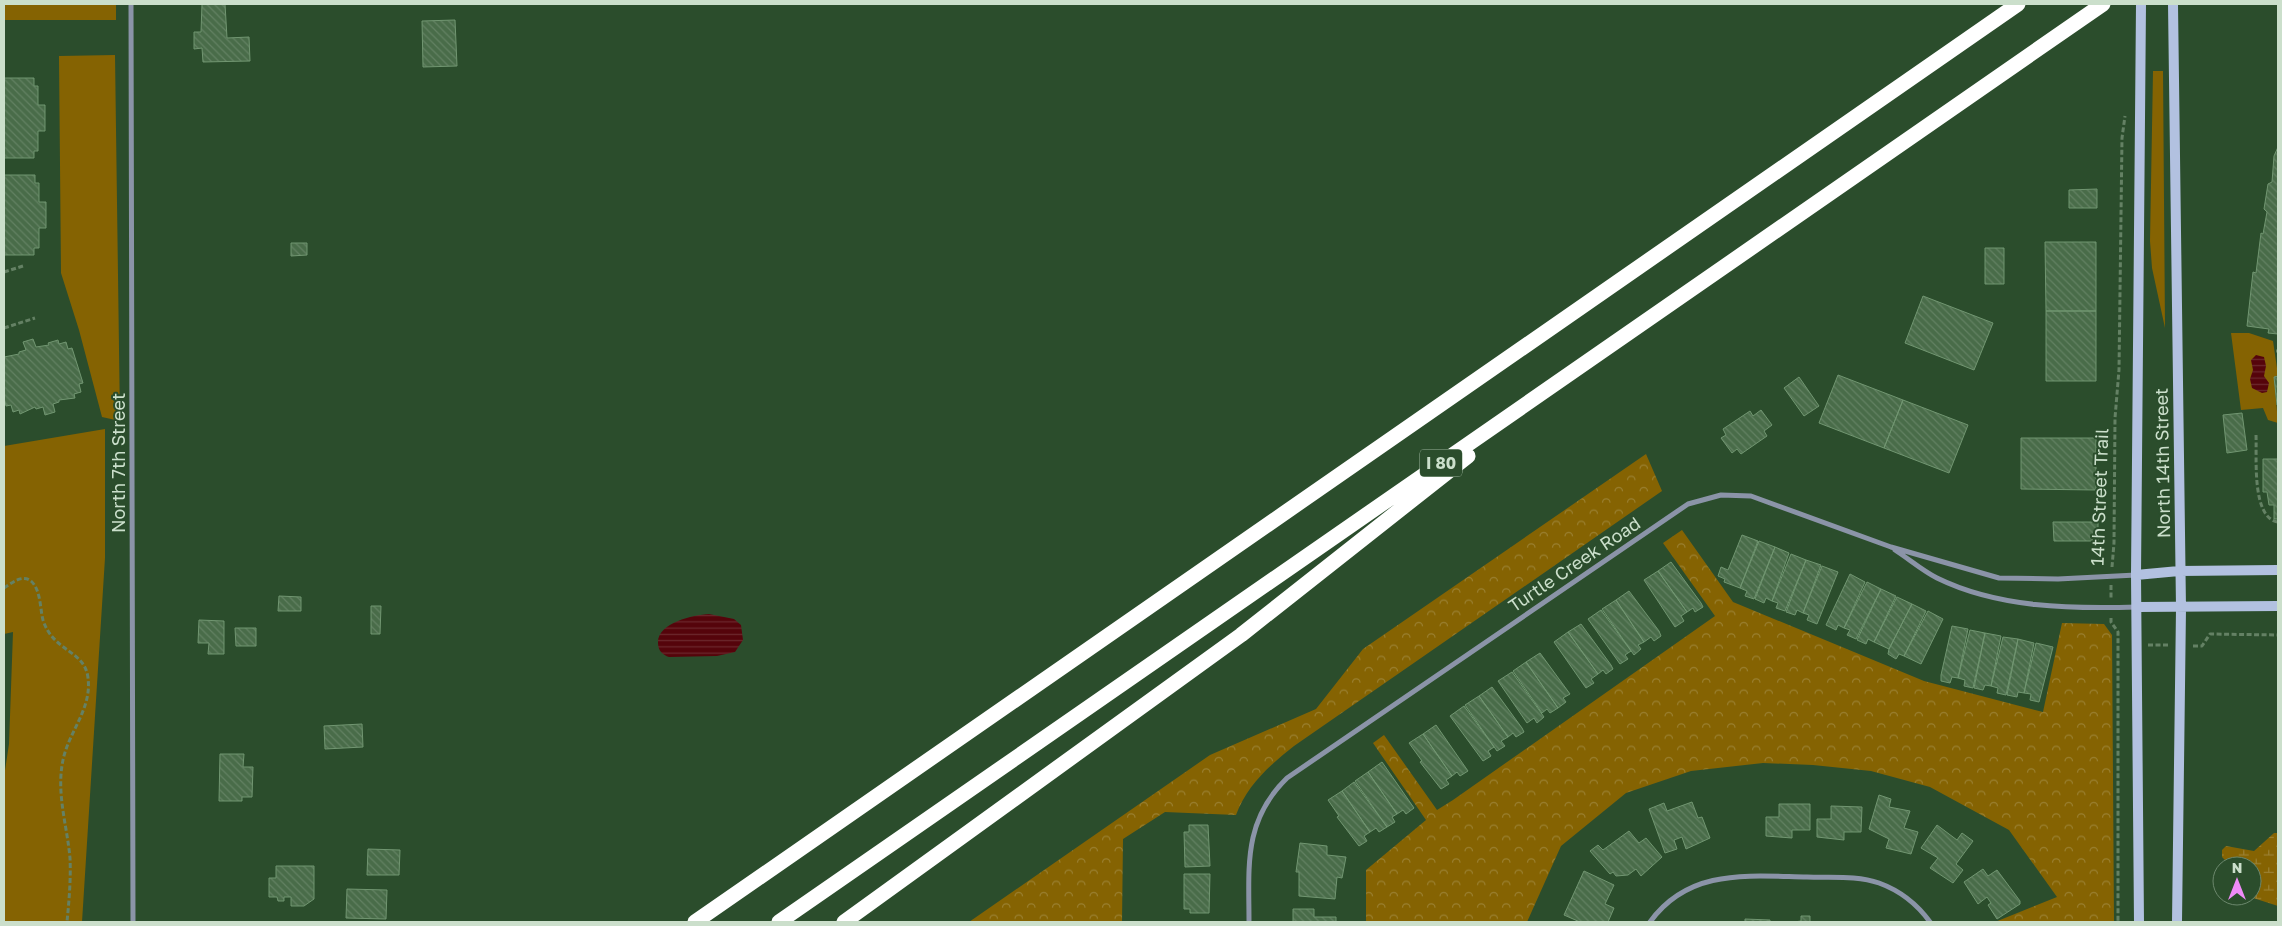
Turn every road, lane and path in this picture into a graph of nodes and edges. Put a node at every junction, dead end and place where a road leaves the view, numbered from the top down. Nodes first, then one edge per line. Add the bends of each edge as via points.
1 (131, 4) edge
2 (2018, 4) edge
3 (2103, 4) edge
4 (2141, 4) edge
5 (2173, 4) edge
6 (2126, 112) dead end
7 (23, 266) dead end
8 (4, 272) edge
9 (35, 318) dead end
10 (4, 328) edge
11 (1587, 361) junction
12 (2256, 434) dead end
13 (2278, 522) edge
14 (1891, 547) junction
15 (2278, 570) edge
16 (2180, 571) junction
17 (2136, 575) junction
18 (2111, 576) junction
19 (4, 588) edge
20 (2278, 606) edge
21 (2138, 607) junction
22 (2111, 608) junction
23 (2181, 608) junction
24 (2278, 635) edge
25 (2138, 645) junction
26 (2118, 646) junction
27 (2180, 646) junction
28 (739, 892) junction
29 (67, 922) edge
30 (132, 922) edge
31 (689, 922) edge
32 (695, 922) edge
33 (779, 922) edge
34 (844, 922) edge
35 (1249, 922) edge
36 (1650, 922) edge
37 (1930, 922) edge
38 (2118, 922) edge
39 (2139, 922) edge
40 (2178, 922) edge

1 - 30 street, North 7th Street
2 - 28 highway, I 80
3 - 11 highway, I 80
4 - 17 main road, North 14th Street
5 - 16 main road, North 14th Street
6 - 18 path, 14th Street Trail via 2122,138 2119,370
7 - 8 path
9 - 10 path
11 - 33 highway, I 80
11 - 34 highway via 1241,636
12 - 13 path via 2260,502 2269,520
14 - 18 street, Turtle Creek Road via 1999,578
14 - 22 street, Turtle Creek Road via 1937,578 1973,591 2042,606
14 - 35 street, Turtle Creek Road via 1751,496 1721,495 1688,504 1300,768 1278,787 1254,827 1249,855
15 - 16 main road
16 - 17 main road
16 - 23 main road, North 14th Street
17 - 18 street, Turtle Creek Road
17 - 21 main road, North 14th Street
18 - 22 path, 14th Street Trail
19 - 29 path via 18,579 31,581 50,636 78,656 88,676 86,704 66,745 60,779 70,860
20 - 23 main road
21 - 22 street, Turtle Creek Road
21 - 23 main road
21 - 25 main road, North 14th Street
22 - 26 path, 14th Street Trail via 2111,622 2118,632
23 - 27 main road, North 14th Street
24 - 27 path via 2210,634 2202,646
25 - 26 path
25 - 27 path
25 - 39 main road, North 14th Street
26 - 38 path, 14th Street Trail
27 - 40 main road, North 14th Street
28 - 31 highway
28 - 32 highway, I 80
36 - 37 street via 1682,892 1732,876 1857,878 1879,883 1918,906

